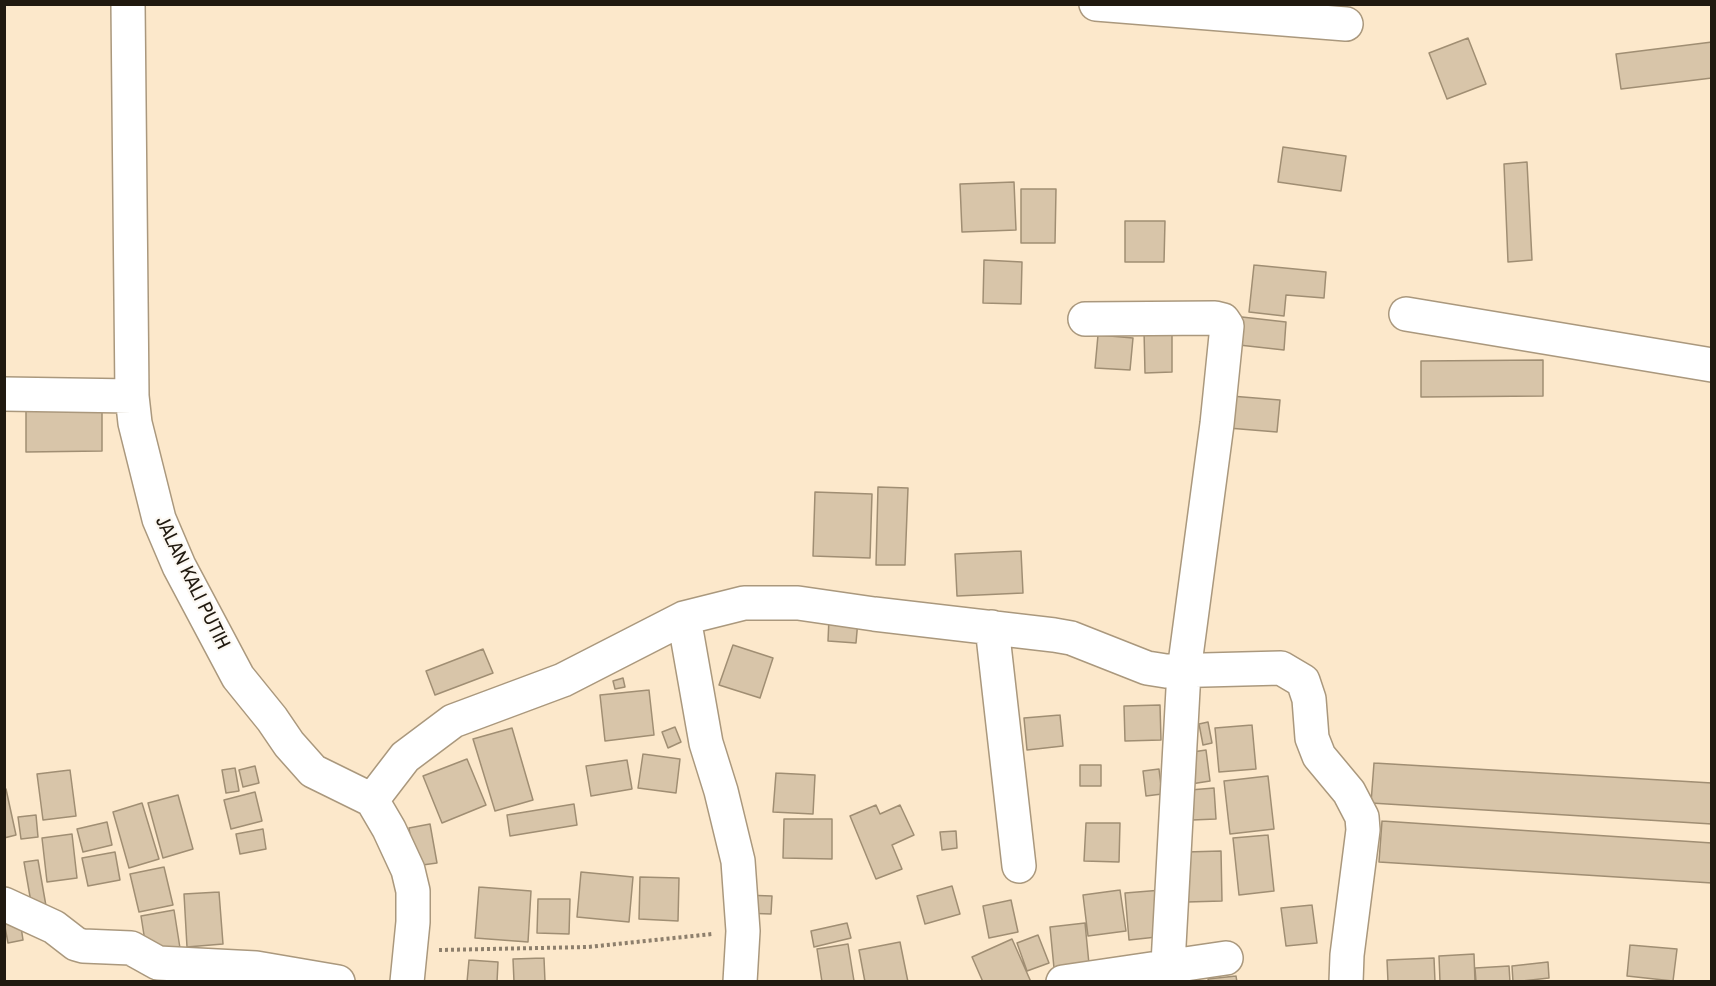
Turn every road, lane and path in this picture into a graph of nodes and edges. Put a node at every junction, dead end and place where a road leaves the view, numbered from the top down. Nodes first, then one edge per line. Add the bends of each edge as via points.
1 (128, 4) edge
2 (1096, 4) edge
3 (1346, 24) dead end
4 (1406, 314) dead end
5 (1085, 319) dead end
6 (1712, 365) edge
7 (4, 394) edge
8 (132, 396) junction
9 (684, 618) junction
10 (992, 627) junction
11 (1184, 671) junction
12 (372, 801) junction
13 (1018, 866) dead end
14 (4, 904) edge
15 (743, 931) junction
16 (411, 950) junction
17 (1226, 958) dead end
18 (1167, 974) edge
19 (338, 981) edge
20 (407, 981) edge
21 (740, 981) edge
22 (1063, 981) edge
23 (1346, 981) edge

1 - 8 street, JALAN KALI PUTIH
2 - 3 street
4 - 6 street
5 - 11 street via 1215,318 1227,326
7 - 8 street
8 - 12 street, JALAN KALI PUTIH via 159,519 179,566 238,677 313,771
9 - 10 street via 744,603 780,602
9 - 12 street via 563,680 453,721 405,757
9 - 15 street via 706,743 738,861
10 - 11 street via 1071,638 1147,668
10 - 13 street
11 - 18 street
11 - 23 street via 1281,668 1303,681 1309,699 1312,738 1319,756 1349,792 1362,817
12 - 16 street via 408,870 413,891
14 - 19 street via 54,927 83,946 131,948 158,963 256,968
15 - 16 path via 588,947
15 - 21 street
16 - 20 street
17 - 18 street
18 - 22 street

